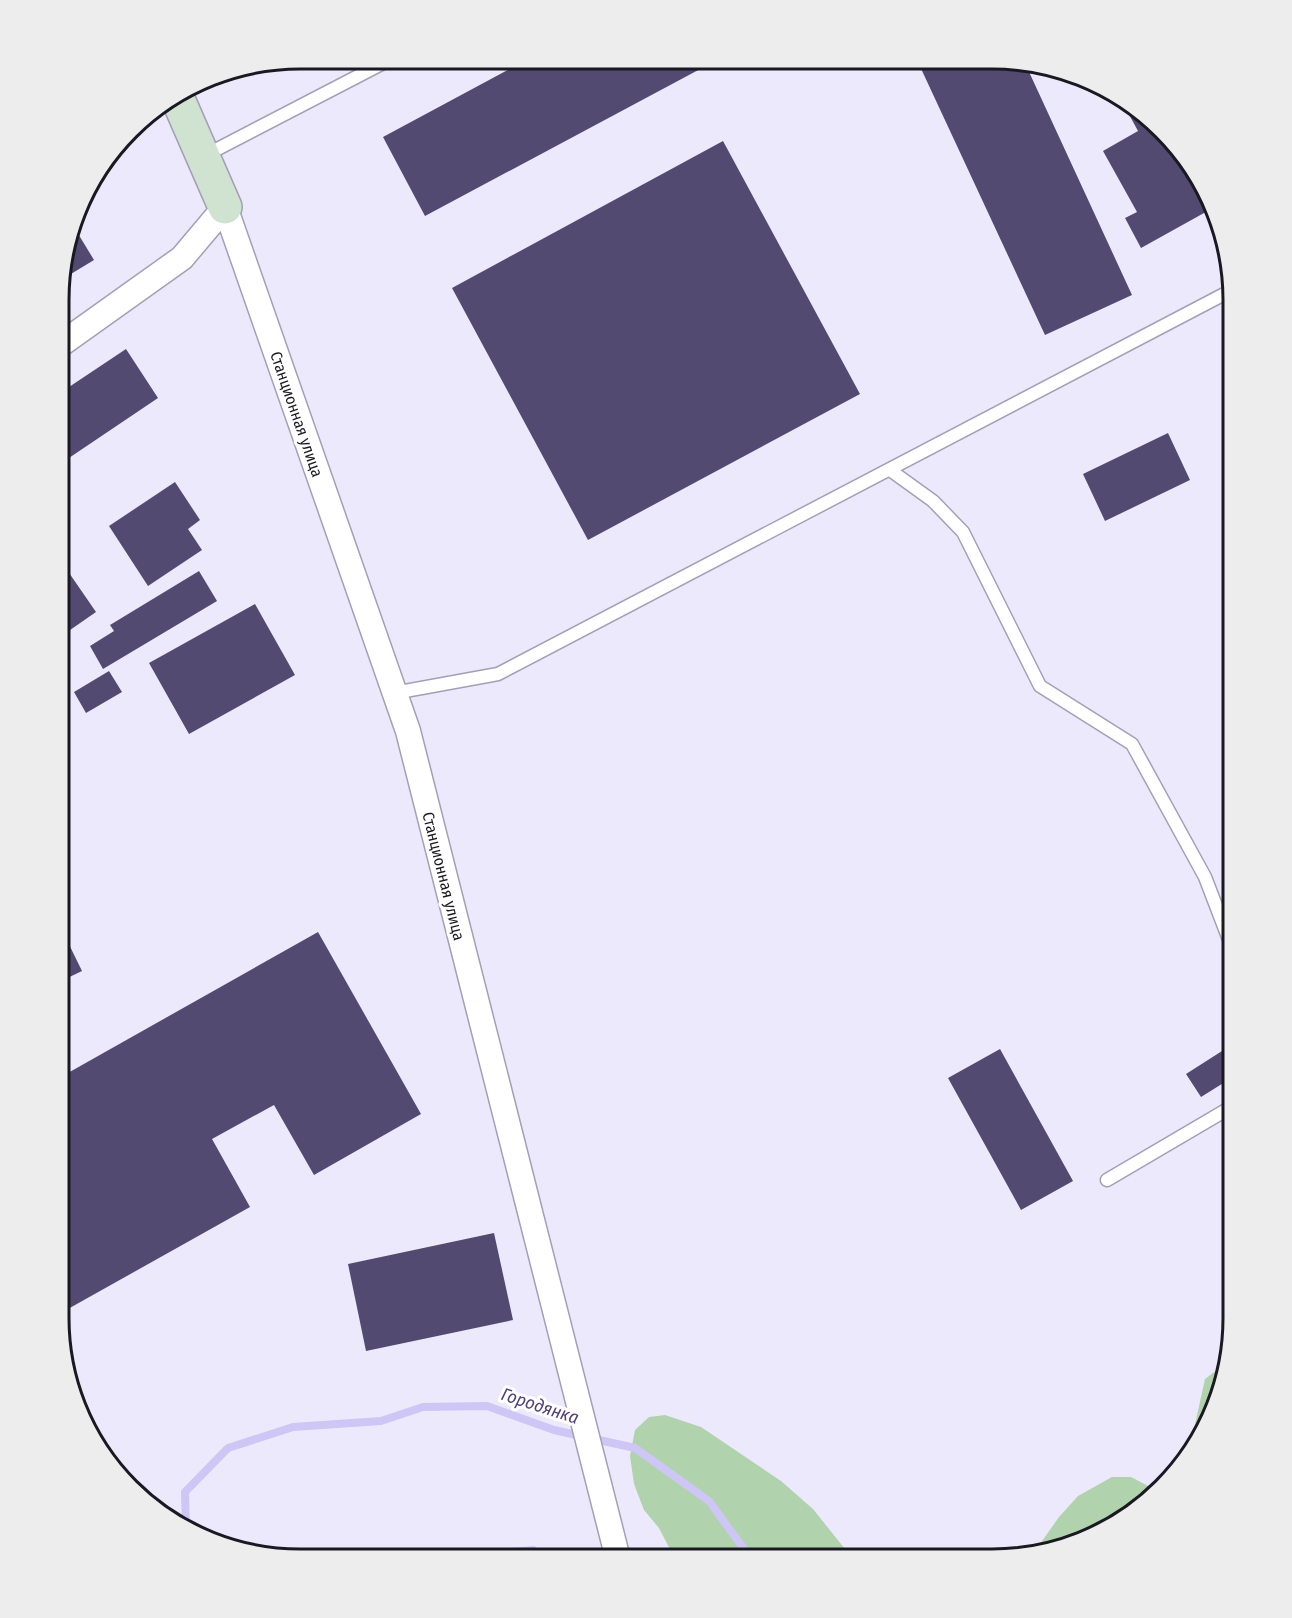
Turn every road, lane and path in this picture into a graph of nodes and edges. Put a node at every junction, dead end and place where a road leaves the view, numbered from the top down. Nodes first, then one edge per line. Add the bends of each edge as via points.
1 (372, 69) edge
2 (180, 103) edge
3 (203, 157) junction
4 (225, 207) junction
5 (1223, 295) edge
6 (69, 339) edge
7 (890, 470) junction
8 (394, 693) junction
9 (1223, 924) edge
10 (1223, 1112) edge
11 (1107, 1180) dead end
12 (615, 1549) edge

1 - 3 lane
2 - 3 street, Станционная улица
3 - 4 street, Станционная улица
4 - 6 street via 182,258
4 - 8 street, Станционная улица
5 - 7 lane
7 - 8 lane via 498,674
7 - 9 lane via 933,501 963,532 1040,686 1132,744 1205,877
8 - 12 street, Станционная улица via 411,743
10 - 11 lane

